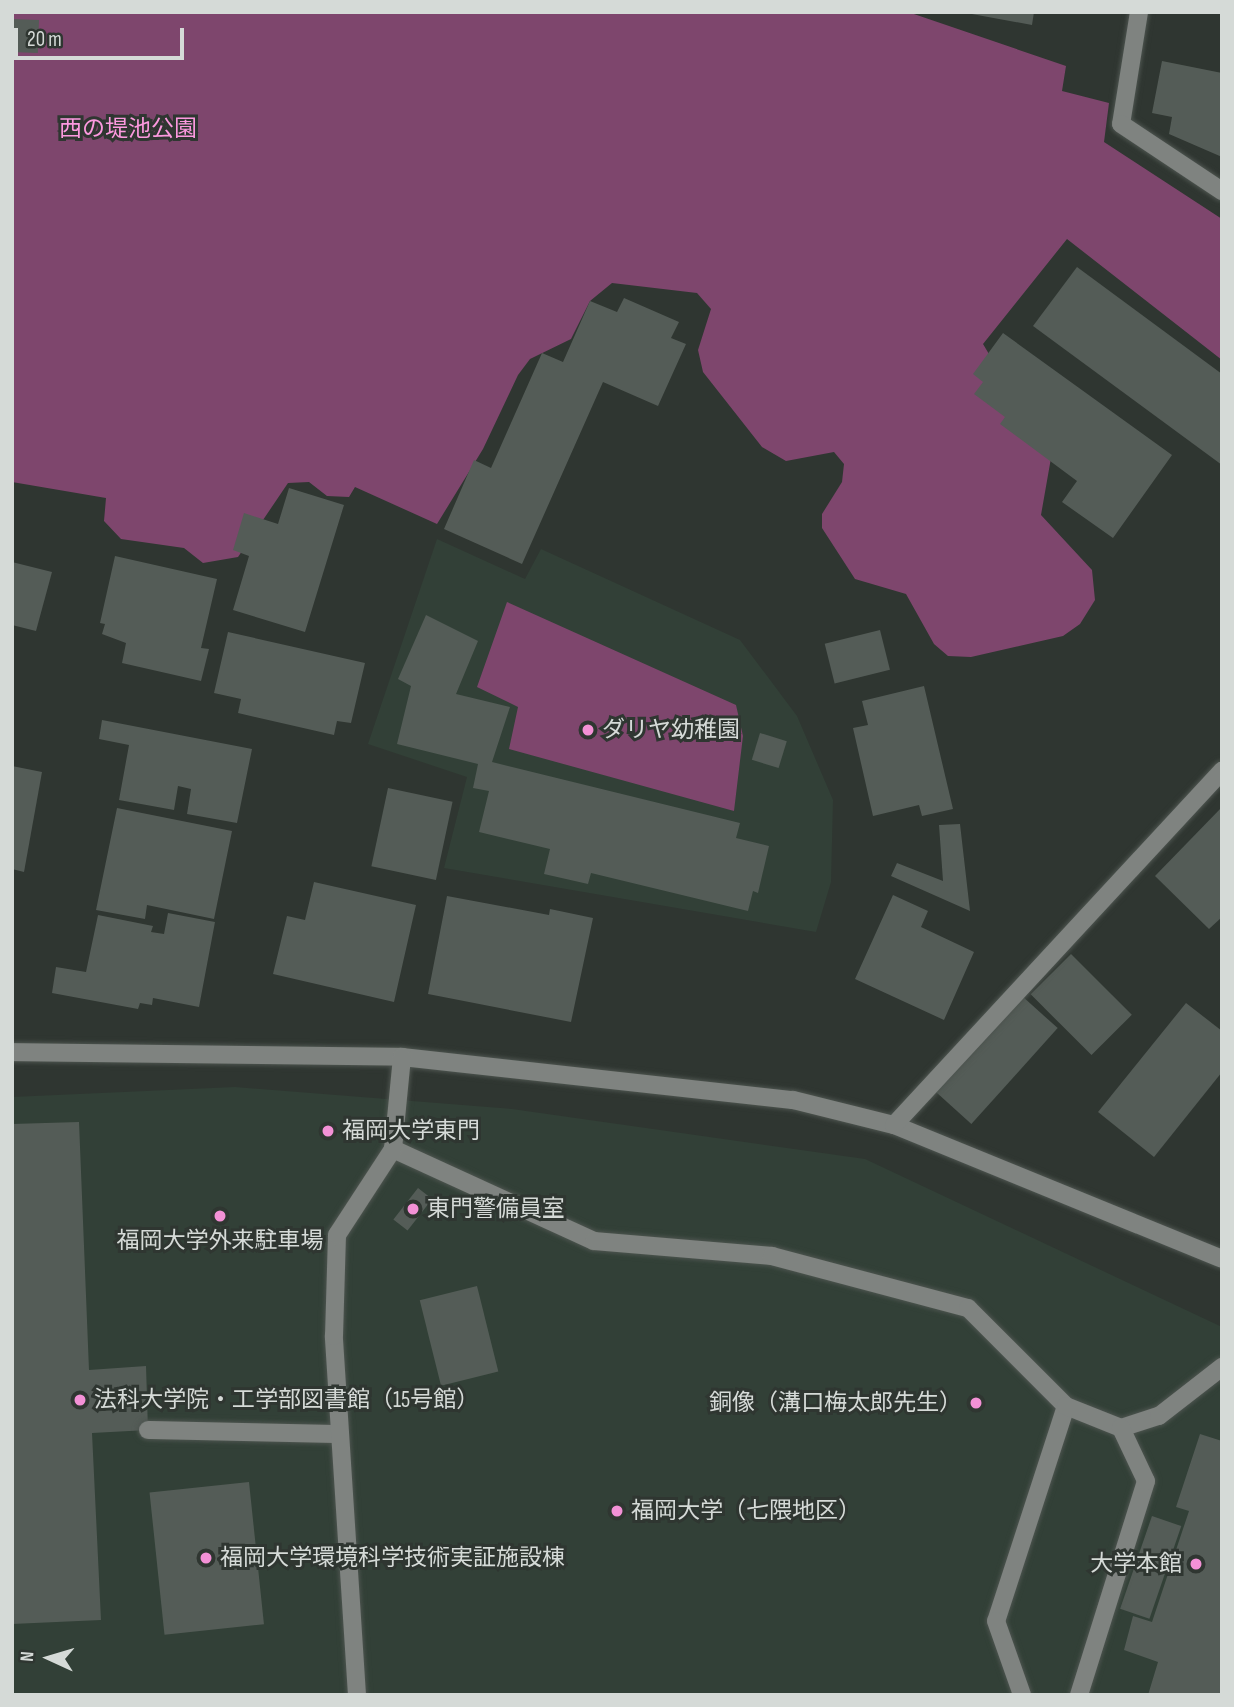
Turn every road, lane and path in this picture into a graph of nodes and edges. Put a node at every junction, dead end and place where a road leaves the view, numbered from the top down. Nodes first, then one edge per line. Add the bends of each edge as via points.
1 (1139, 12) edge
2 (1222, 191) edge
3 (1222, 771) edge
4 (12, 1052) edge
5 (402, 1056) junction
6 (894, 1125) junction
7 (393, 1149) junction
8 (1222, 1259) edge
9 (1222, 1367) edge
10 (1066, 1406) junction
11 (1121, 1428) junction
12 (148, 1430) dead end
13 (338, 1434) junction
14 (357, 1695) edge
15 (1022, 1695) edge
16 (1079, 1695) edge

1 - 2 street via 1121,124
3 - 6 street
4 - 5 street
5 - 6 street via 793,1100
5 - 7 street
6 - 8 street
7 - 10 street via 594,1241 772,1256 968,1308
7 - 13 street via 337,1235 334,1336
9 - 11 street via 1158,1416
10 - 11 street
10 - 15 street via 996,1621
11 - 16 street via 1146,1480
12 - 13 street
13 - 14 street

